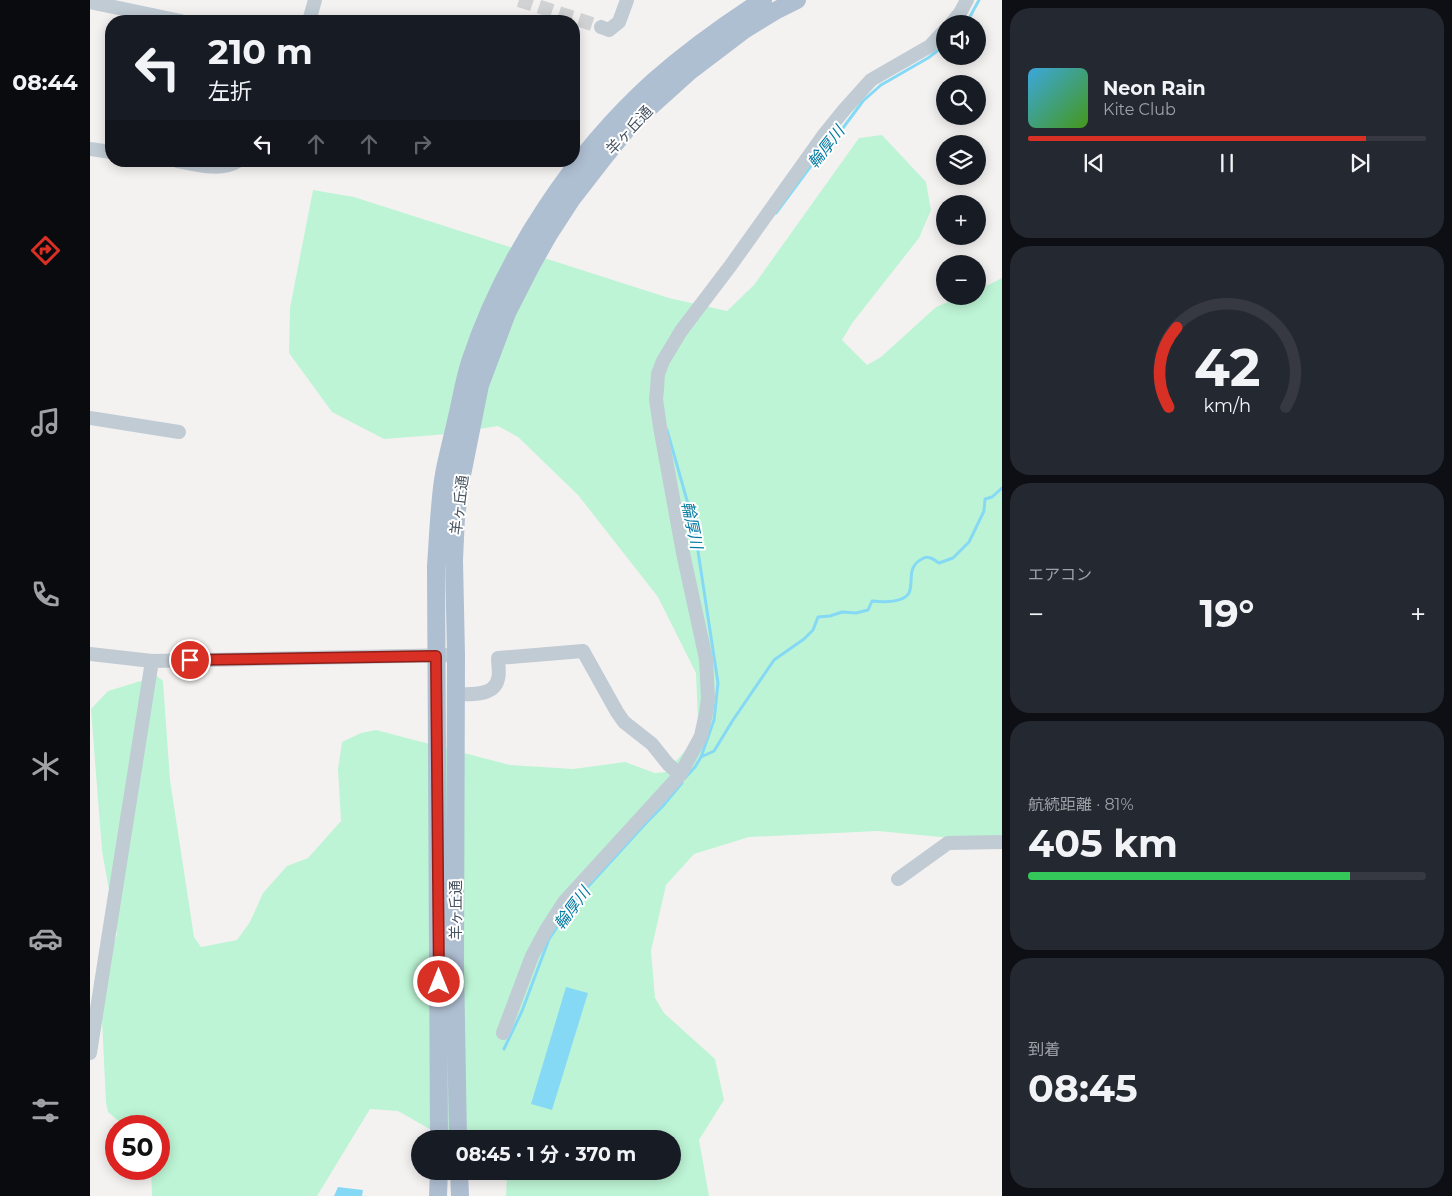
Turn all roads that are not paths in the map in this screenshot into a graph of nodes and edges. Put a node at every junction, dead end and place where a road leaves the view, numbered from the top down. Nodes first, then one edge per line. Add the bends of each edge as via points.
1 (315, 0) edge
2 (627, 0) edge
3 (763, 0) edge
4 (797, 0) edge
5 (967, 0) edge
6 (90, 2) edge
7 (152, 15) edge
8 (311, 15) edge
9 (958, 15) edge
10 (601, 27) tunnel mouth
11 (936, 40) edge
12 (90, 149) edge
13 (105, 151) edge
14 (580, 162) edge
15 (576, 167) edge
16 (90, 418) edge
17 (179, 432) dead end
18 (90, 654) edge
19 (456, 655) junction
20 (436, 656) junction
21 (152, 661) junction
22 (456, 694) junction
23 (680, 775) junction
24 (1002, 842) edge
25 (898, 879) dead end
26 (503, 1033) dead end
27 (90, 1053) edge
28 (439, 1130) edge
29 (458, 1130) edge
30 (439, 1180) edge
31 (459, 1180) edge
32 (438, 1196) edge
33 (460, 1196) edge

1 - 8 street
2 - 10 street via 619,22 609,30
3 - 14 main road, 羊ヶ丘通 via 724,25 653,82 621,113
4 - 19 main road, 羊ヶ丘通 via 744,30 690,71 631,124 571,200 506,313 480,385 456,516
5 - 9 street
6 - 7 street
11 - 23 street via 871,80 844,110 681,330 658,374 656,399 660,427 706,659 708,698 701,736
12 - 13 street
15 - 20 main road, 羊ヶ丘通 via 531,231 510,269 471,360 443,479 436,566
16 - 17 street
18 - 21 street
19 - 20 street
19 - 22 main road, 羊ヶ丘通
20 - 21 street
20 - 28 main road, 羊ヶ丘通
21 - 27 street
22 - 23 street via 483,693 490,689 499,678 498,658 583,651 624,722 652,744
22 - 29 main road, 羊ヶ丘通
23 - 26 street via 564,902 532,956
24 - 25 street via 948,843
30 - 32 main road
31 - 33 main road

